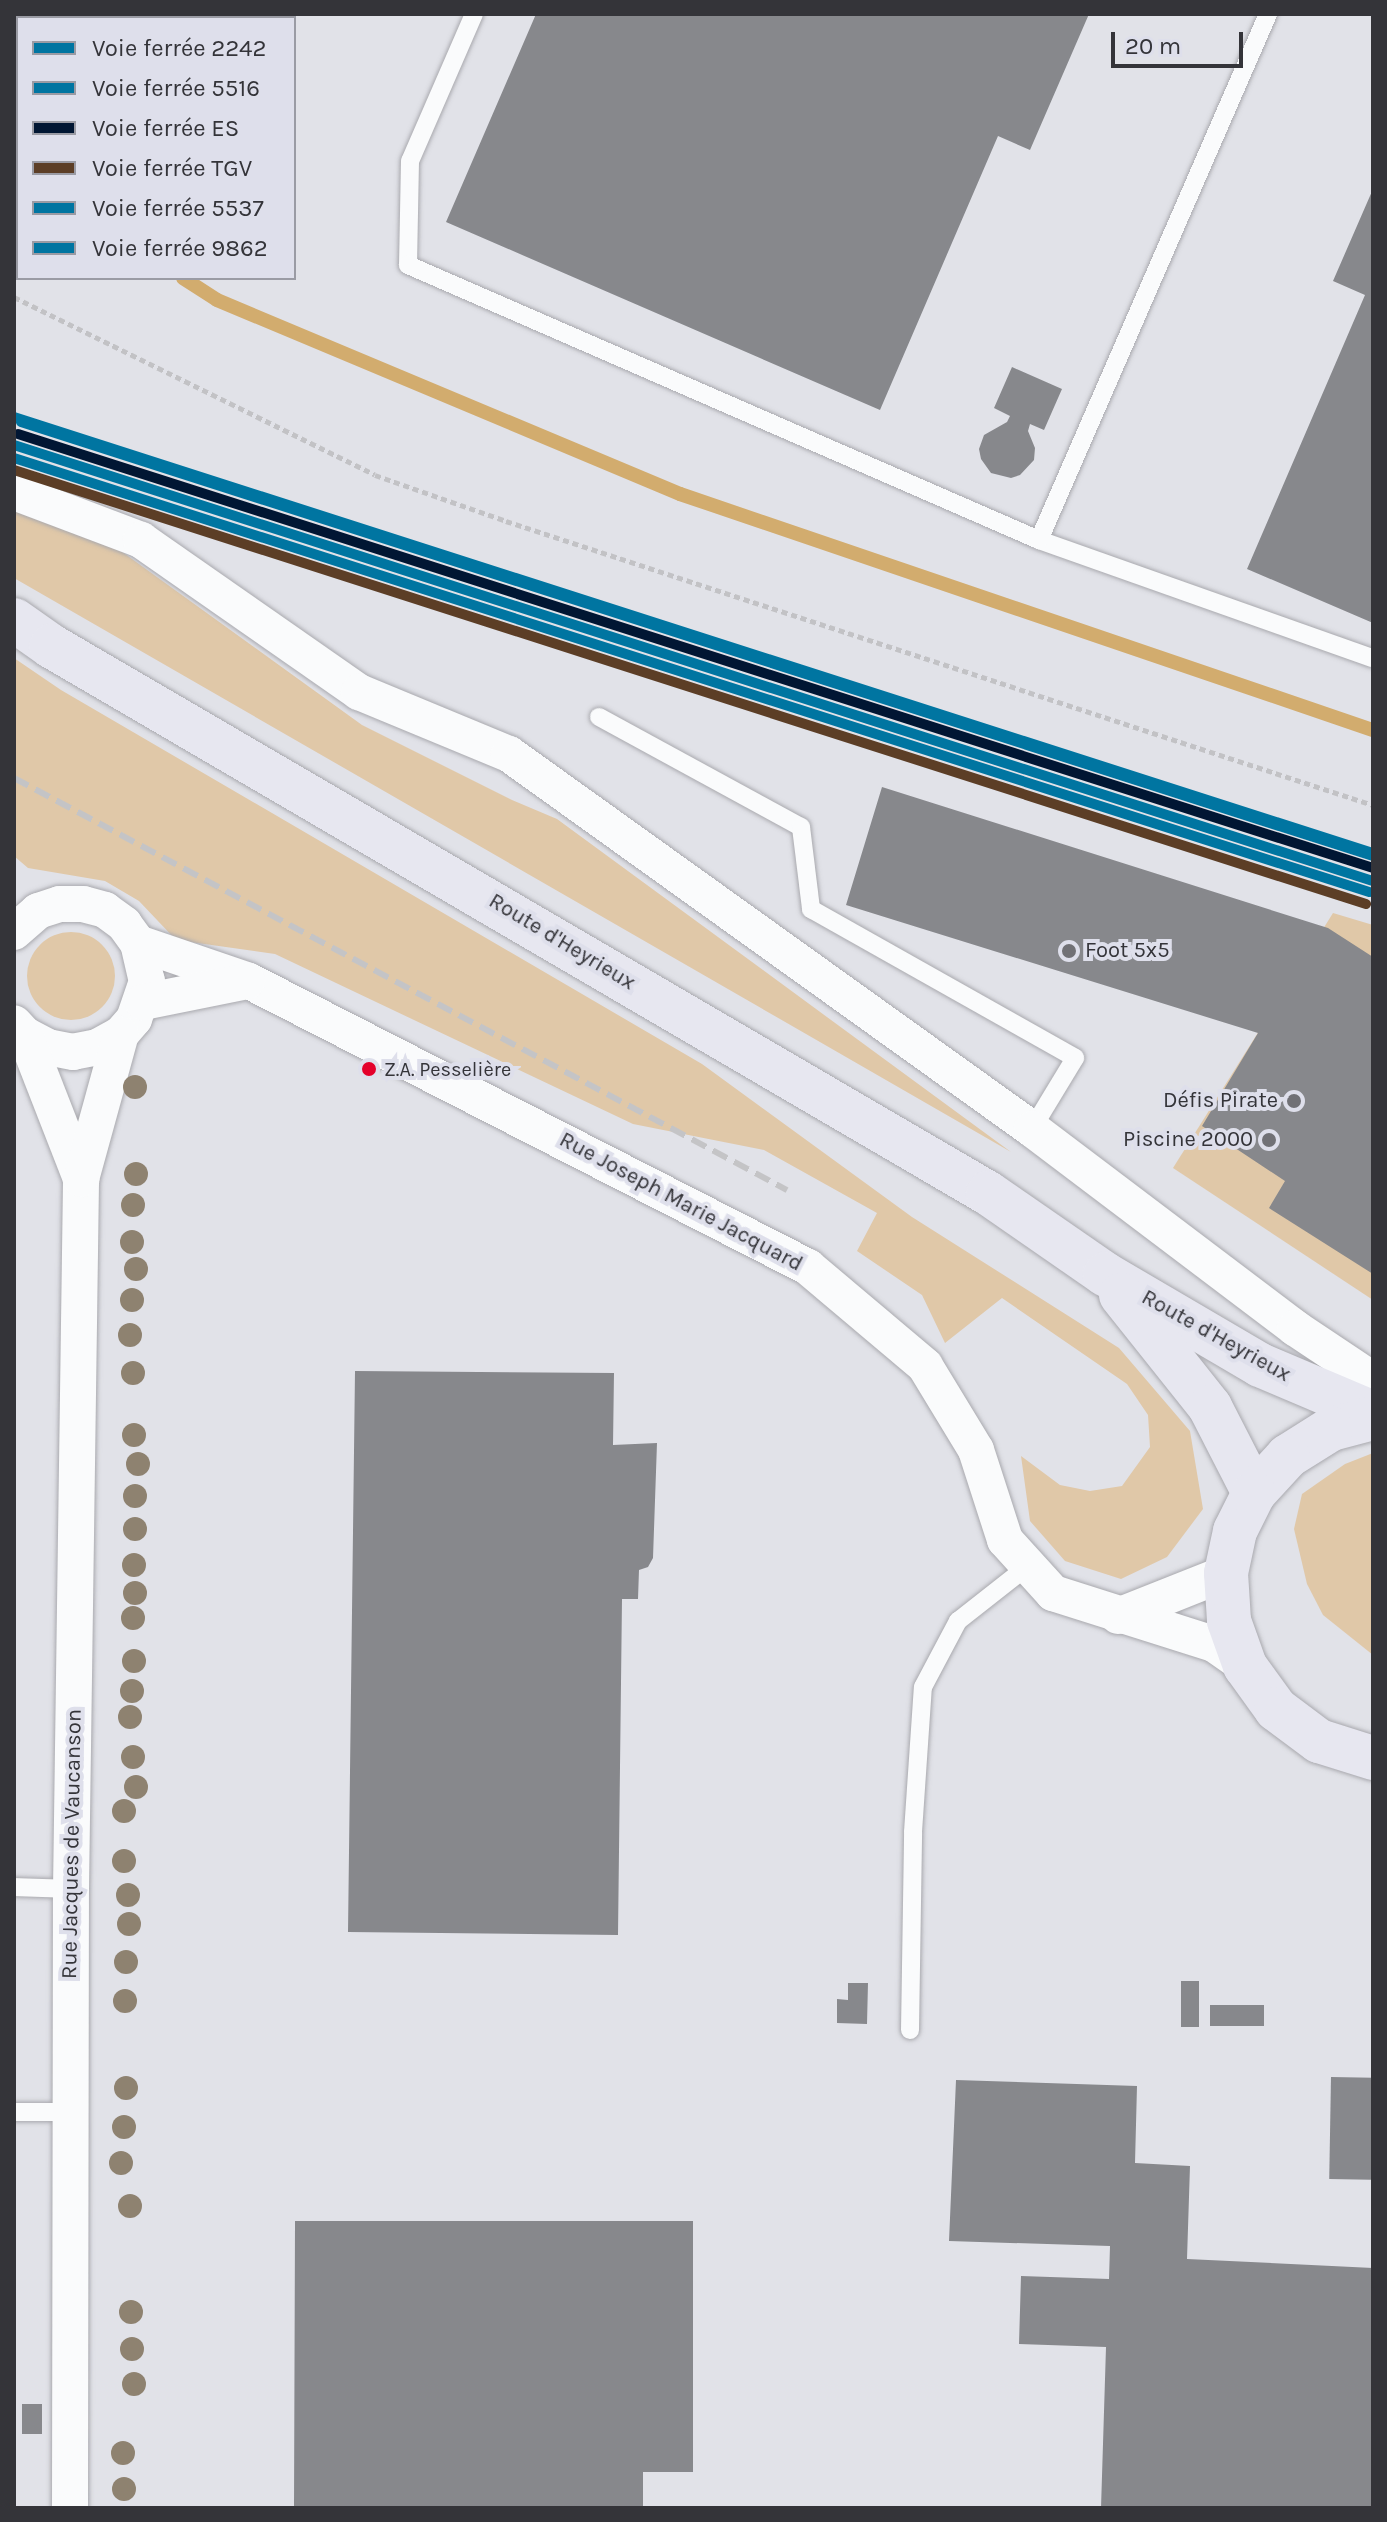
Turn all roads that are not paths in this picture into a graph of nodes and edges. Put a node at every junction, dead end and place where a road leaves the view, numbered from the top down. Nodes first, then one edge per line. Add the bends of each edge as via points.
1 (474, 14) edge
2 (1268, 14) edge
3 (14, 492) edge
4 (1039, 540) junction
5 (14, 620) edge
6 (1373, 658) edge
7 (599, 717) dead end
8 (22, 912) edge
9 (138, 943) junction
10 (249, 981) junction
11 (143, 1002) junction
12 (20, 1029) edge
13 (121, 1034) junction
14 (1032, 1129) junction
15 (81, 1179) junction
16 (1105, 1274) junction
17 (1373, 1380) edge
18 (1373, 1416) edge
19 (1254, 1493) junction
20 (1028, 1566) junction
21 (1226, 1573) junction
22 (1118, 1616) junction
23 (1245, 1666) junction
24 (1373, 1758) edge
25 (14, 1887) edge
26 (71, 1889) junction
27 (910, 2030) dead end
28 (14, 2112) edge
29 (71, 2112) junction
30 (70, 2508) edge

1 - 4 lane via 410,161 408,265
2 - 4 lane
3 - 14 street via 141,540 359,692 509,754
4 - 6 lane
5 - 16 main road, Route d'Heyrieux via 988,1193
7 - 14 lane via 801,827 811,909 1075,1058
8 - 9 street via 83,904 105,910
9 - 10 street, Rue Joseph Marie Jacquard
9 - 11 street via 147,981
10 - 11 street
10 - 20 street, Rue Joseph Marie Jacquard via 808,1267 925,1366 976,1450 1005,1540
11 - 13 street
12 - 13 street via 48,1047 73,1052 98,1047
12 - 15 street, Rue Jacques de Vaucanson
13 - 15 street, Rue Jacques de Vaucanson
14 - 17 street via 1295,1328
15 - 26 street, Rue Jacques de Vaucanson
16 - 18 main road, Route d'Heyrieux via 1260,1365
16 - 19 main road, Route d'Heyrieux via 1210,1407
18 - 19 main road via 1331,1429 1288,1456
19 - 21 main road via 1235,1531
20 - 22 street, Rue Joseph Marie Jacquard via 1053,1593
20 - 27 lane via 958,1621 923,1687 913,1832
21 - 22 street
21 - 23 main road via 1229,1621
22 - 23 street, Rue Joseph Marie Jacquard via 1214,1644
23 - 24 main road via 1276,1709 1319,1741
25 - 26 lane
26 - 29 street, Rue Jacques de Vaucanson
28 - 29 lane
29 - 30 street, Rue Jacques de Vaucanson

